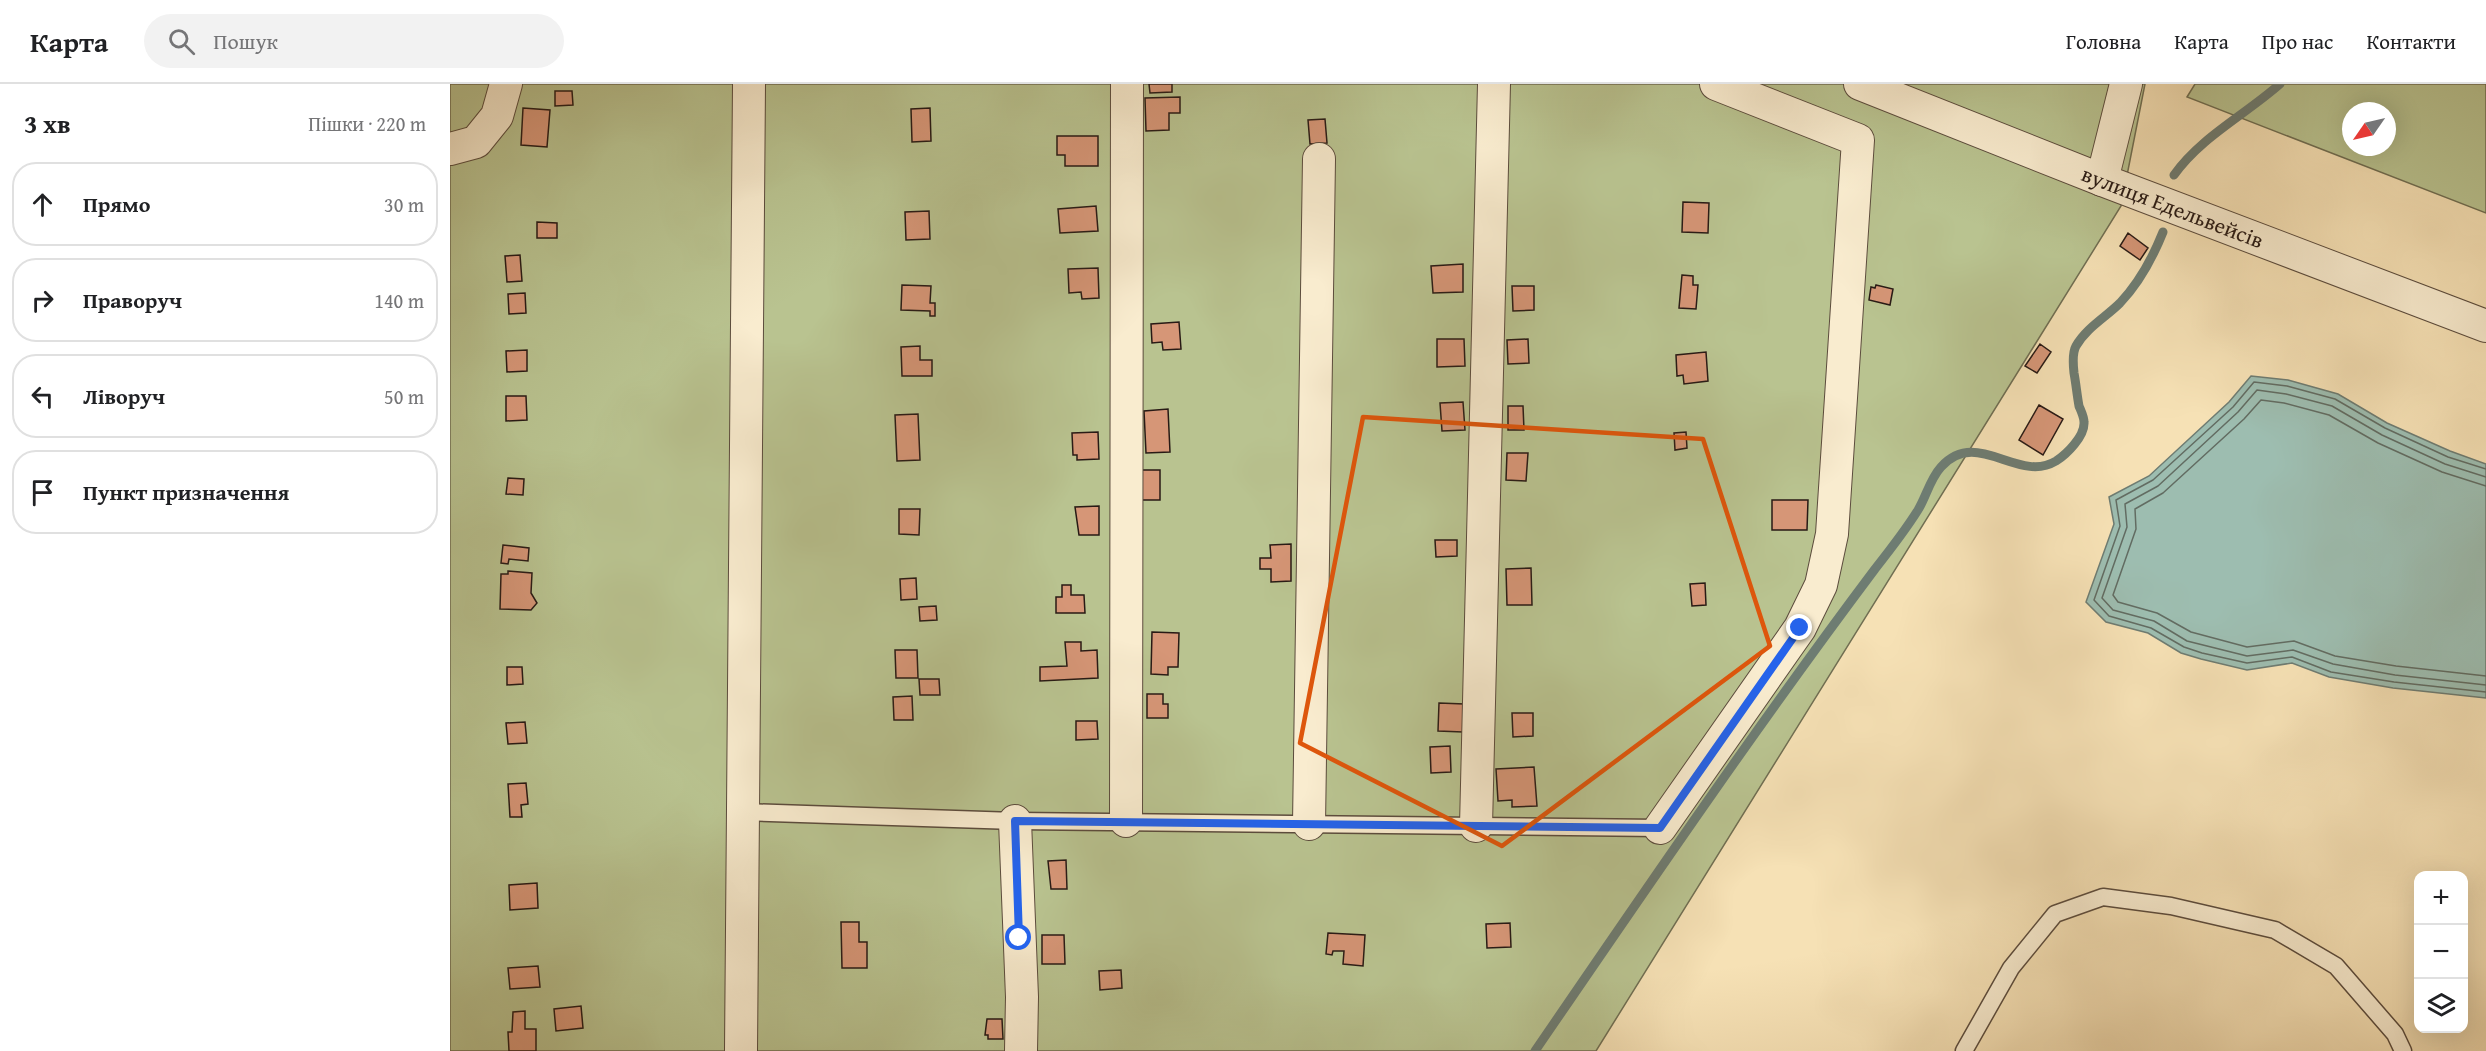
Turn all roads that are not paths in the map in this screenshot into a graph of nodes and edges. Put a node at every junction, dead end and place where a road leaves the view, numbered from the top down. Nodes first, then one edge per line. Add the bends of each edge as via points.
1 (506, 84) edge
2 (750, 84) edge
3 (1127, 84) edge
4 (1494, 84) edge
5 (1716, 84) edge
6 (1860, 84) edge
7 (2126, 84) edge
8 (450, 149) edge
9 (1319, 159) dead end
10 (2103, 180) junction
11 (2486, 326) edge
12 (743, 812) junction
13 (1015, 821) junction
14 (1126, 821) junction
15 (1309, 824) junction
16 (1476, 826) junction
17 (1660, 828) joint
18 (741, 1051) edge
19 (1022, 1051) edge
20 (1964, 1051) edge
21 (2403, 1051) edge

1 - 8 street via 497,116 476,142
2 - 12 street
3 - 14 street
4 - 16 street
5 - 17 street via 1858,140 1832,534 1821,585 1800,628
6 - 10 street, вулиця Едельвейсів
7 - 10 street
9 - 15 street
10 - 11 street, вулиця Едельвейсів
12 - 13 lane
12 - 18 street
13 - 14 lane
13 - 19 street
14 - 15 lane
15 - 16 lane
16 - 17 lane
20 - 21 lane via 2010,968 2055,914 2103,897 2171,906 2275,930 2336,966 2395,1034

